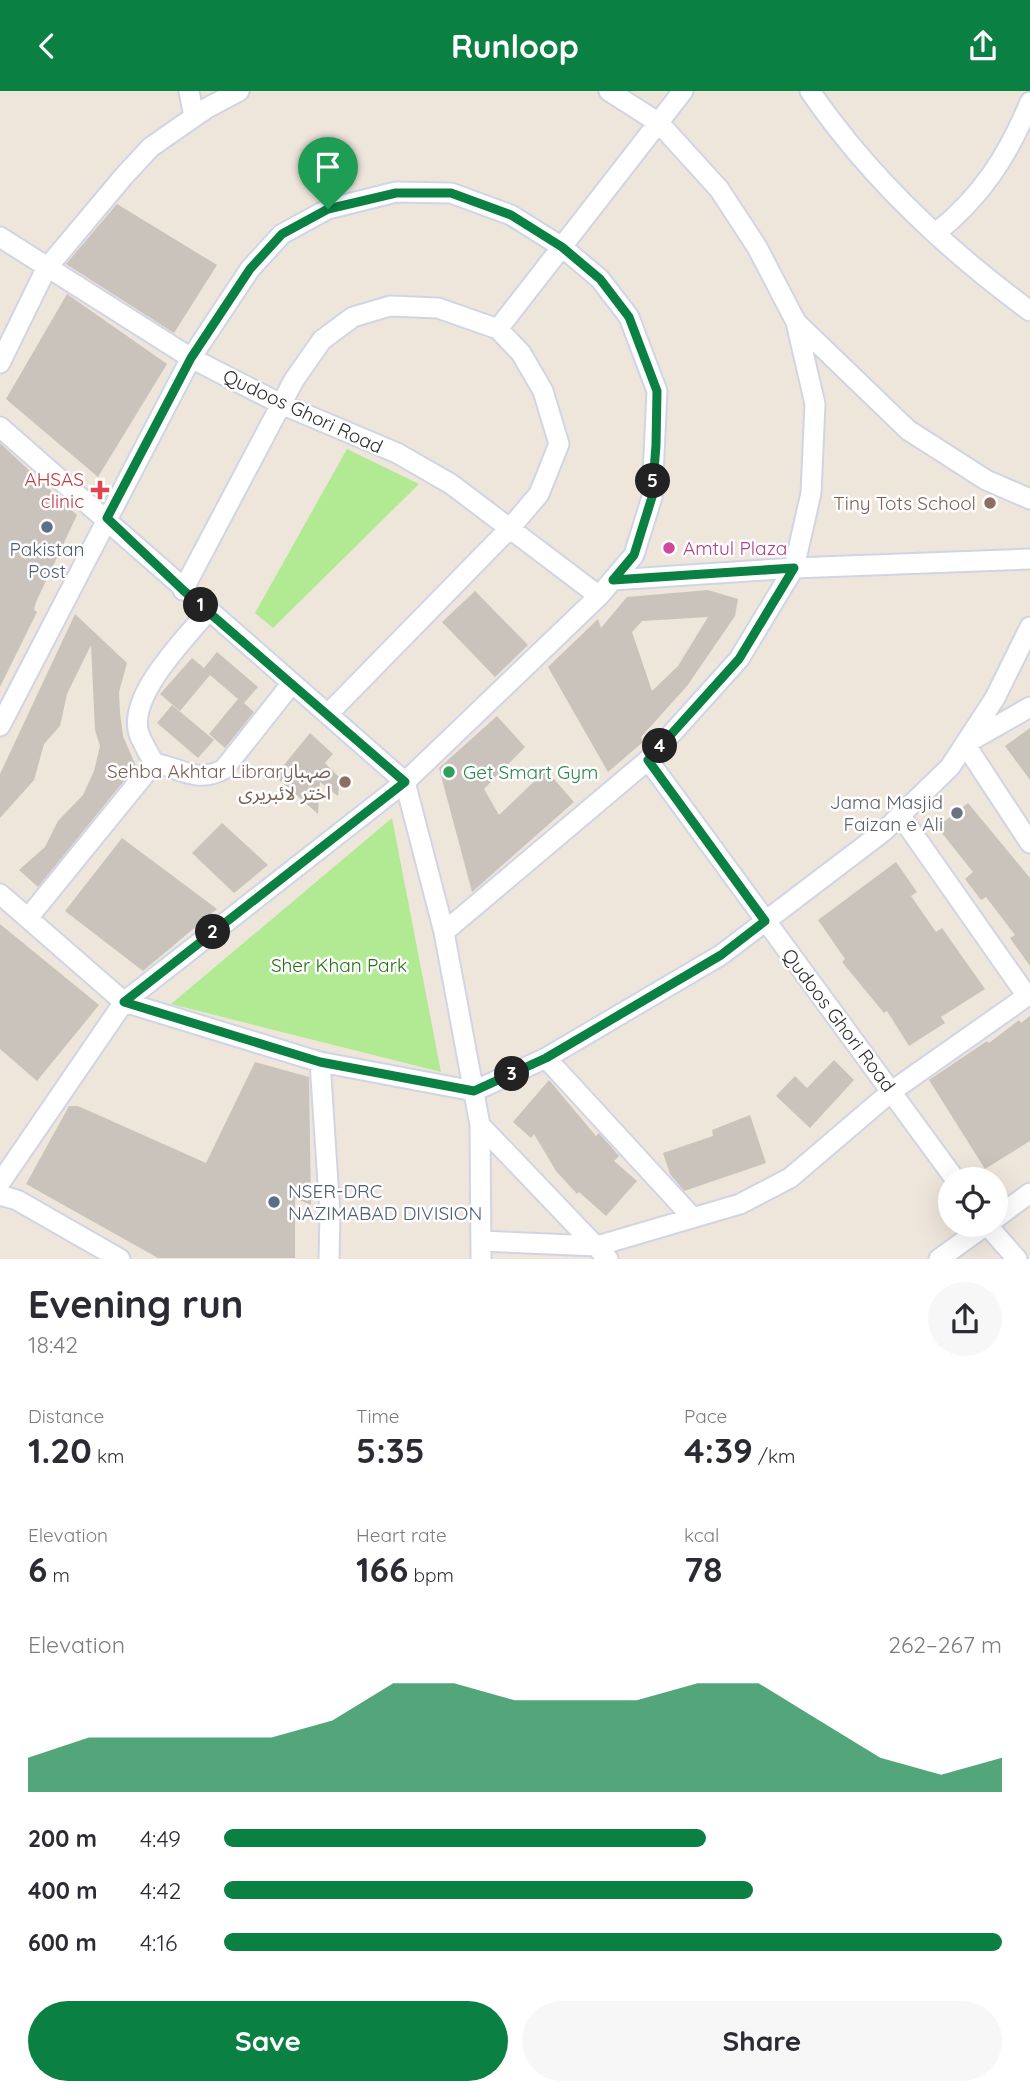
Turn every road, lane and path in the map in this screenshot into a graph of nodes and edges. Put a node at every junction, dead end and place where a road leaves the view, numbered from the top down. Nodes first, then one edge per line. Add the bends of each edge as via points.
1 (189, 91) edge
2 (239, 91) edge
3 (610, 91) edge
4 (683, 91) edge
5 (810, 91) edge
6 (1025, 91) edge
7 (1030, 96) edge
8 (1030, 102) edge
9 (194, 117) junction
10 (659, 123) junction
11 (936, 233) junction
12 (0, 237) edge
13 (562, 247) junction
14 (46, 269) junction
15 (1030, 311) edge
16 (796, 322) junction
17 (498, 329) junction
18 (191, 358) junction
19 (0, 363) edge
20 (281, 404) junction
21 (0, 427) edge
22 (1030, 499) edge
23 (107, 518) junction
24 (511, 527) junction
25 (1030, 559) edge
26 (794, 568) junction
27 (613, 580) junction
28 (183, 590) junction
29 (599, 596) junction
30 (208, 611) junction
31 (1030, 627) edge
32 (292, 683) junction
33 (1030, 707) edge
34 (328, 713) junction
35 (0, 726) edge
36 (965, 744) junction
37 (648, 760) junction
38 (154, 763) junction
39 (405, 782) junction
40 (900, 815) junction
41 (1030, 843) edge
42 (0, 894) edge
43 (28, 918) junction
44 (765, 921) junction
45 (444, 932) junction
46 (1028, 995) edge
47 (124, 1002) junction
48 (546, 1058) junction
49 (320, 1062) junction
50 (474, 1091) junction
51 (892, 1091) junction
52 (481, 1125) junction
53 (946, 1167) edge
54 (0, 1183) edge
55 (1030, 1193) edge
56 (0, 1195) edge
57 (1008, 1209) edge
58 (693, 1218) junction
59 (969, 1237) edge
60 (997, 1237) edge
61 (481, 1250) edge
62 (602, 1252) edge
63 (120, 1258) edge
64 (328, 1258) edge
65 (939, 1258) edge
66 (1017, 1258) edge

1 - 9 street
2 - 9 street
3 - 10 street
4 - 10 street
5 - 11 street via 855,151
6 - 7 street
8 - 11 street via 1015,141 994,171 968,207
9 - 14 street via 151,147
10 - 13 street
10 - 16 street via 719,189 757,247
11 - 15 street
12 - 14 street, Qudoos Ghori Road
13 - 17 street
13 - 18 street via 511,215 451,193 396,193 328,209 282,234 250,269
13 - 27 street via 600,279 629,317 657,391 652,497 634,555
14 - 18 street, Qudoos Ghori Road
14 - 19 street
16 - 22 street via 908,430 986,480
16 - 26 street via 815,404 811,493
17 - 20 street via 438,308 390,306 353,317 322,340
17 - 24 street via 521,352 543,391 559,444 539,494
18 - 20 street, Qudoos Ghori Road
18 - 23 street
20 - 24 street, Qudoos Ghori Road via 397,453
20 - 28 street
21 - 23 street
23 - 28 street
23 - 35 street
24 - 29 street, Qudoos Ghori Road
24 - 34 street
25 - 26 street
26 - 27 street
26 - 37 street via 739,659
27 - 29 street
28 - 30 street
29 - 39 street
30 - 32 street
30 - 38 street via 139,703 138,732
31 - 36 street via 995,698
32 - 34 street
32 - 38 street via 224,769 195,777
33 - 36 street
34 - 39 street
36 - 40 street via 950,767
36 - 41 street
37 - 44 street, Qudoos Ghori Road
37 - 45 street
38 - 43 street
39 - 45 street
39 - 47 street
40 - 44 street
40 - 46 street
42 - 43 street
43 - 47 street
44 - 48 street via 721,955
44 - 51 street, Qudoos Ghori Road
45 - 50 street
46 - 51 street
47 - 49 street
47 - 54 street
48 - 50 street
48 - 58 street
49 - 50 street
49 - 64 street via 330,1214
50 - 52 street
51 - 53 street, Qudoos Ghori Road
51 - 58 street via 790,1178 740,1204
52 - 61 street
52 - 62 street
55 - 57 street
56 - 63 street via 18,1200
58 - 62 street
59 - 65 street
60 - 66 street
61 - 62 street

